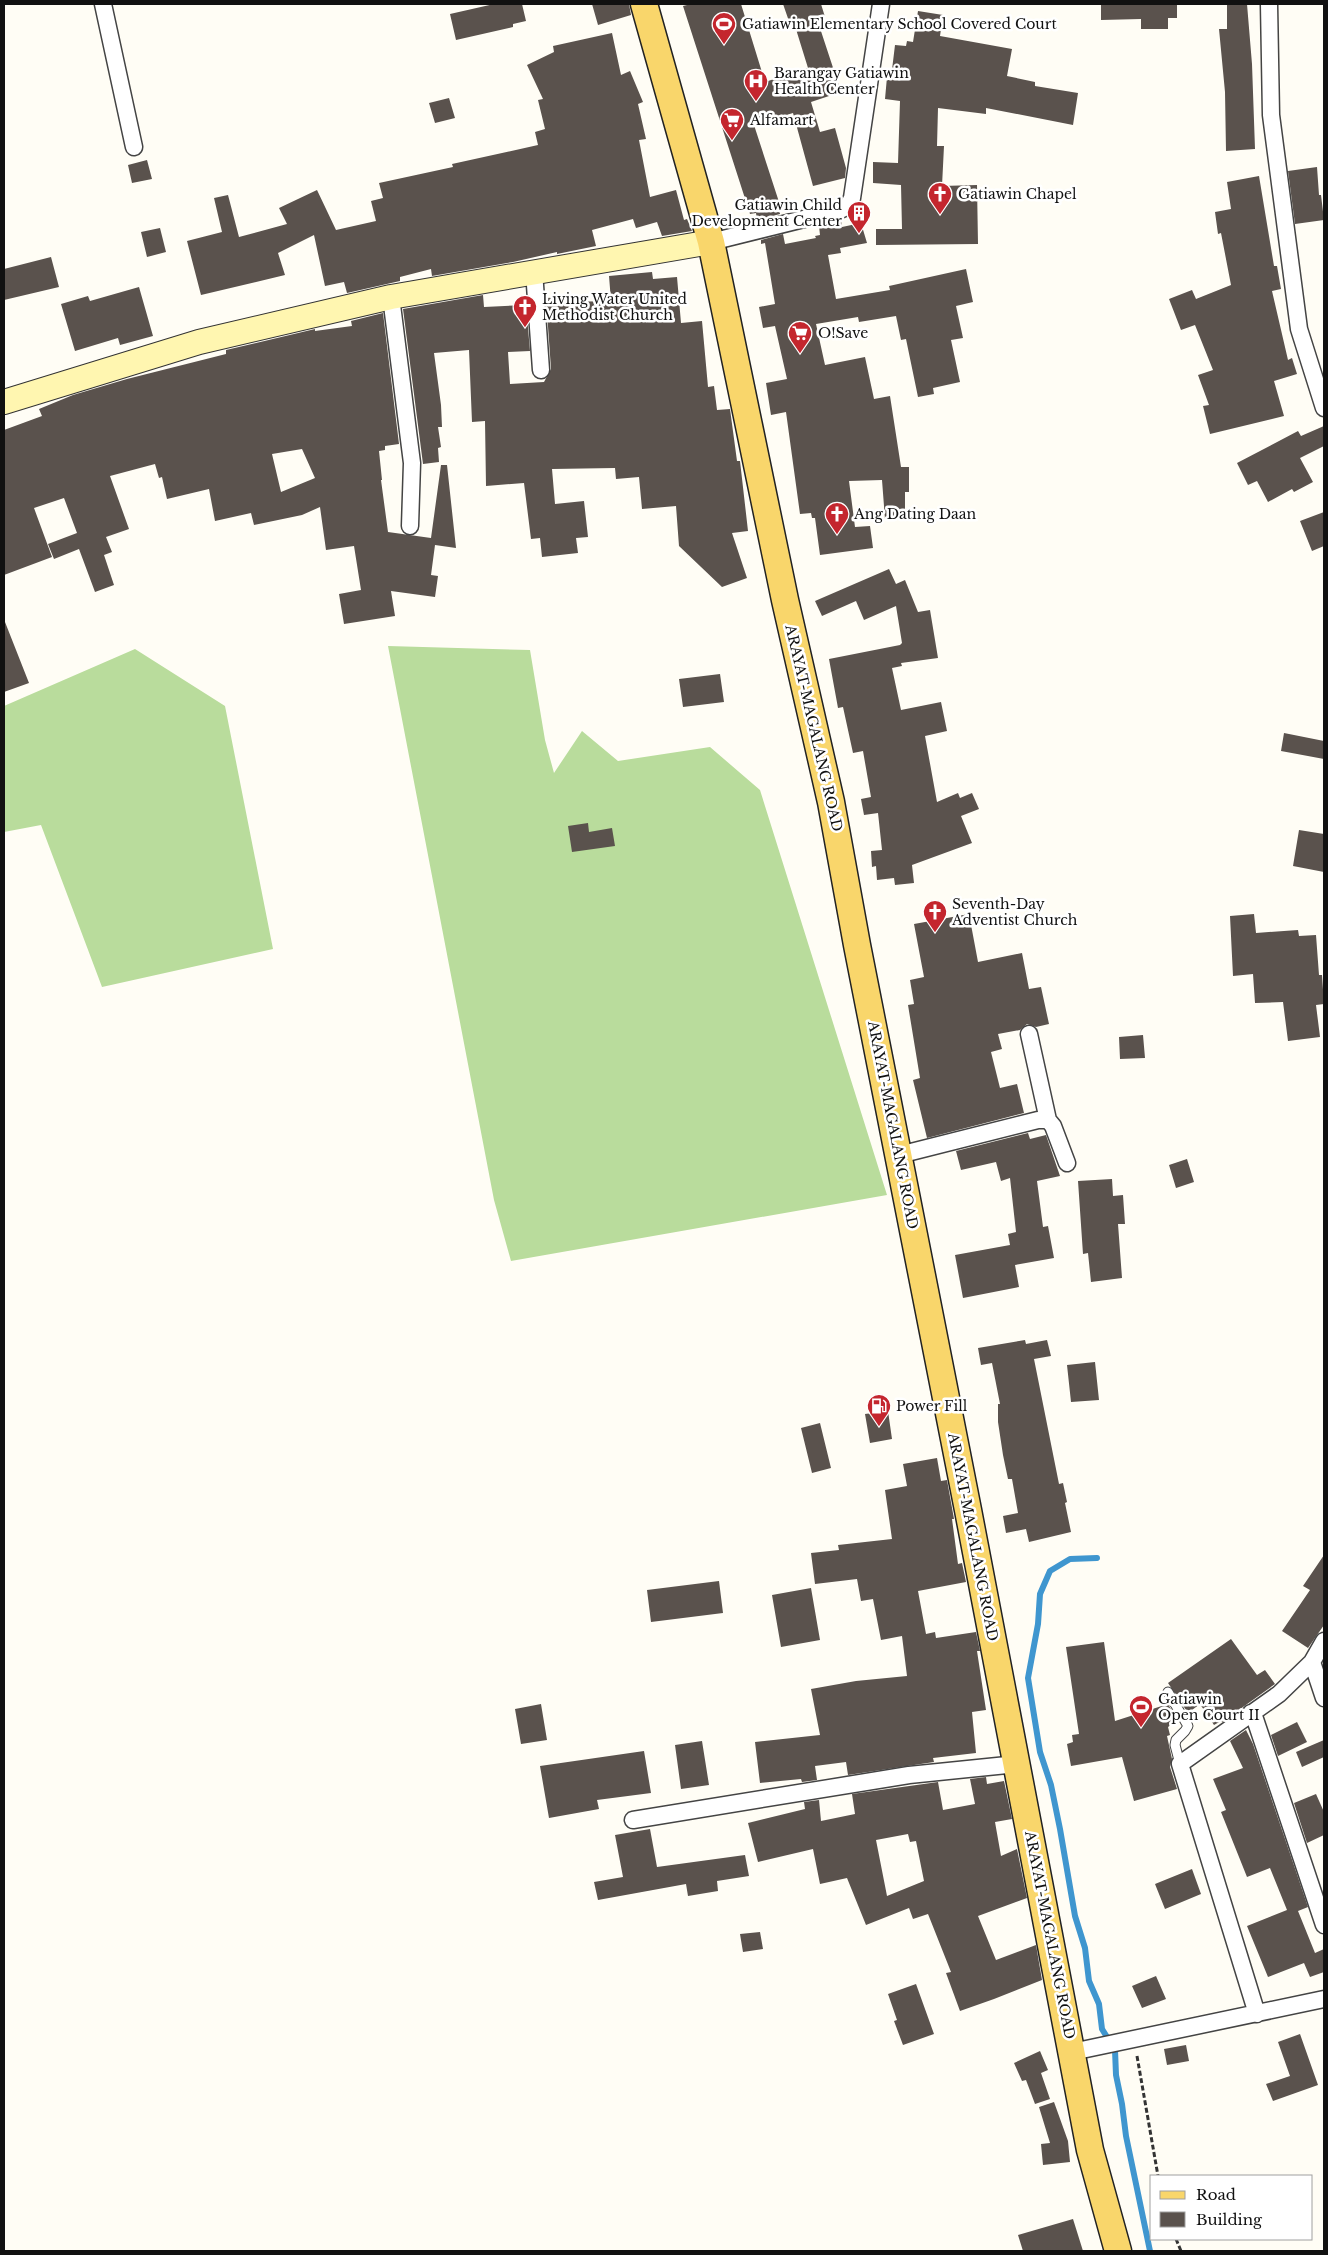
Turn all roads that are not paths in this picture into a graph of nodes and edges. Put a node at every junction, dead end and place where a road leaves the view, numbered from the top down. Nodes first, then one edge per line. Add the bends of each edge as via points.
1 (103, 4) edge
2 (644, 4) edge
3 (881, 4) edge
4 (1269, 4) edge
5 (134, 147) dead end
6 (712, 242) junction
7 (534, 271) junction
8 (391, 297) junction
9 (541, 370) dead end
10 (4, 402) edge
11 (1324, 408) edge
12 (410, 526) dead end
13 (1029, 1034) dead end
14 (1048, 1120) junction
15 (899, 1155) junction
16 (1067, 1163) dead end
17 (1324, 1641) edge
18 (1312, 1662) junction
19 (1168, 1692) dead end
20 (1324, 1698) edge
21 (1252, 1713) junction
22 (1017, 1764) junction
23 (1180, 1764) junction
24 (633, 1820) dead end
25 (1324, 1925) edge
26 (1324, 1999) edge
27 (1257, 2014) junction
28 (1072, 2052) junction
29 (1118, 2251) edge

1 - 5 street
2 - 6 main road, ARAYAT-MAGALANG ROAD
3 - 6 street via 852,198 848,206
4 - 11 street via 1271,115 1299,329
6 - 7 street
6 - 15 main road, ARAYAT-MAGALANG ROAD via 785,600 831,802
7 - 8 street
7 - 9 street
8 - 10 street via 199,342
8 - 12 street via 412,463
13 - 14 street
14 - 15 street
14 - 16 street
15 - 22 main road, ARAYAT-MAGALANG ROAD
17 - 18 street
18 - 20 street
18 - 21 street via 1279,1694
19 - 23 lane via 1188,1726 1176,1740
21 - 23 street
21 - 25 street
22 - 24 street via 909,1775
22 - 28 main road, ARAYAT-MAGALANG ROAD
23 - 27 street
26 - 27 street
27 - 28 street
28 - 29 main road, ARAYAT-MAGALANG ROAD via 1090,2150

